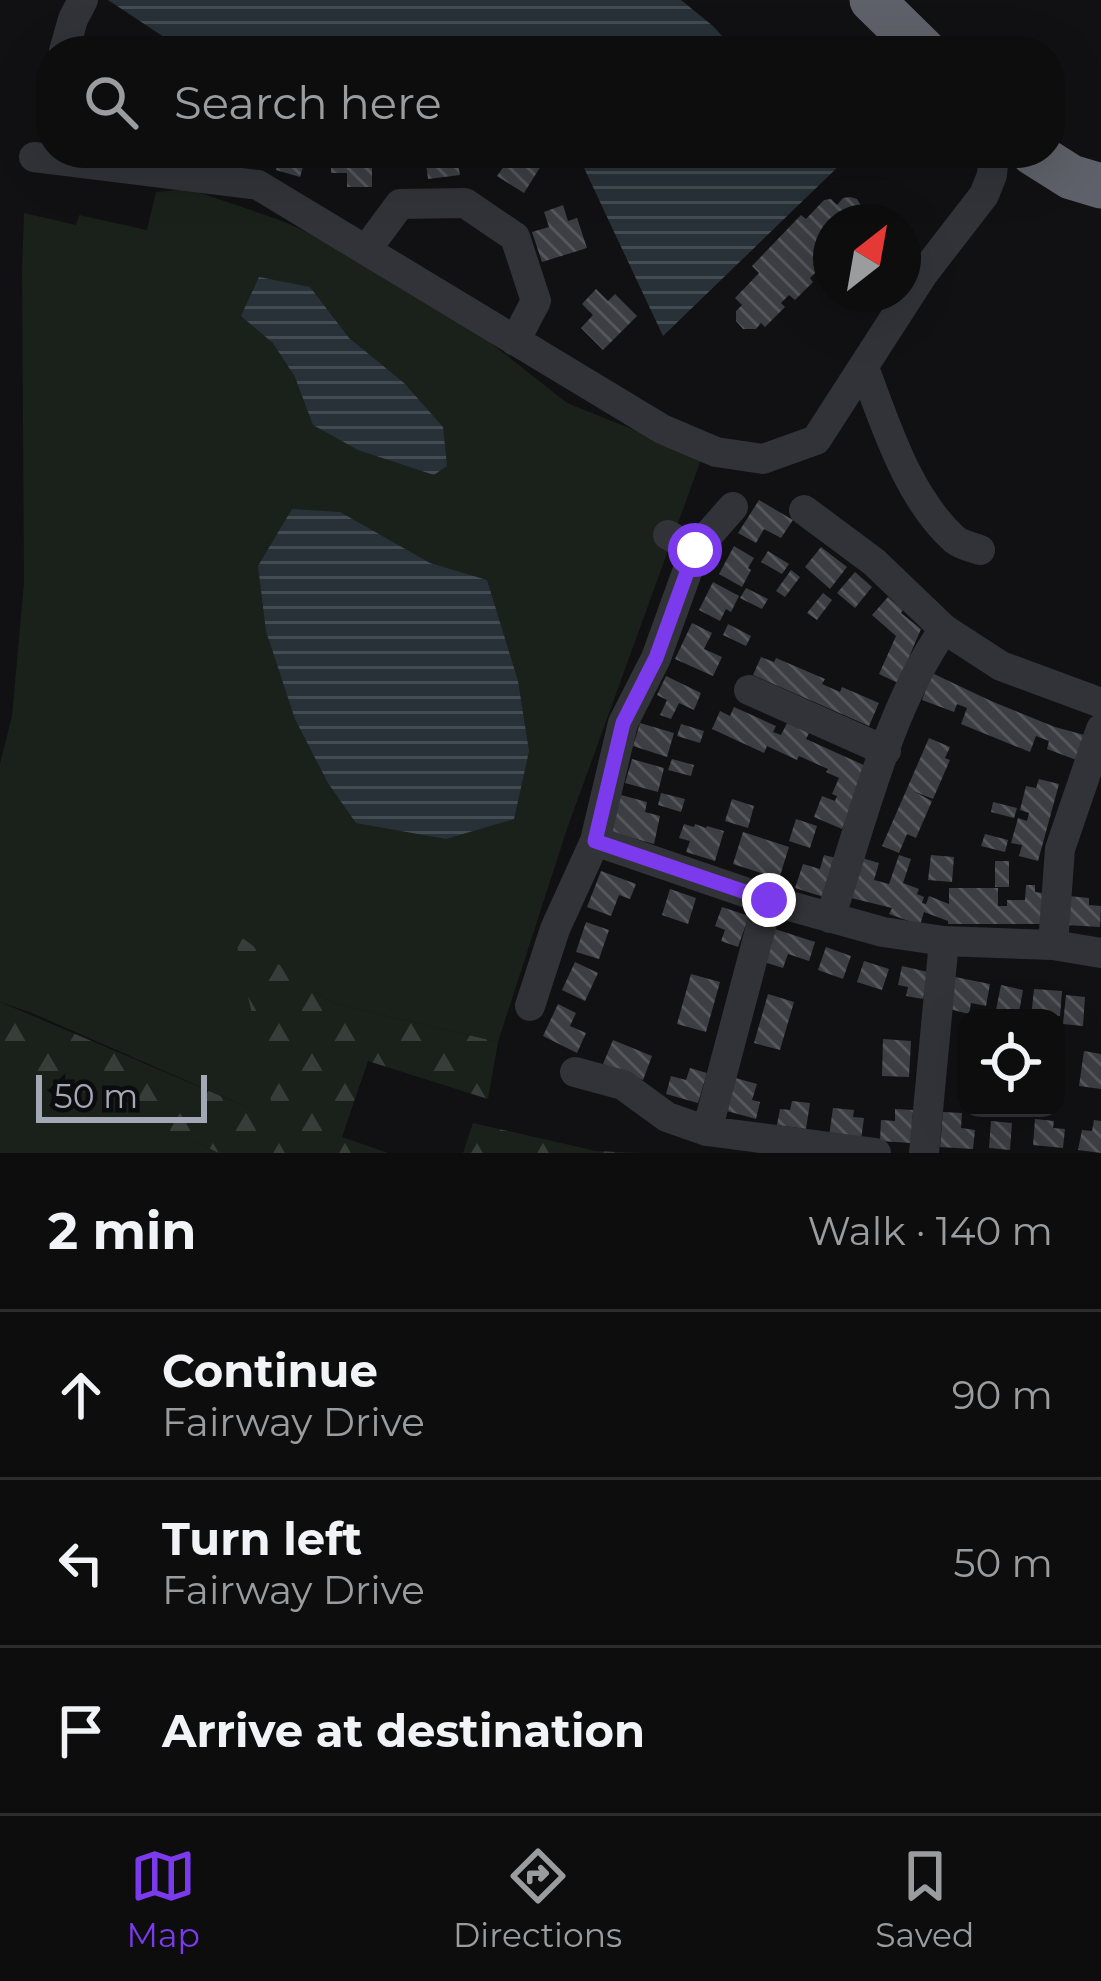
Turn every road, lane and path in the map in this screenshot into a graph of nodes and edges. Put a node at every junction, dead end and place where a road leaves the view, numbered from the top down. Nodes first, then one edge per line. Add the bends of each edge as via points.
1 (83, 0) edge
2 (872, 0) edge
3 (68, 36) edge
4 (909, 36) edge
5 (1065, 156) edge
6 (139, 168) edge
7 (993, 168) edge
8 (1029, 168) edge
9 (1101, 183) edge
10 (984, 195) junction
11 (366, 250) junction
12 (515, 341) junction
13 (864, 368) junction
14 (733, 507) dead end
15 (804, 510) dead end
16 (980, 550) dead end
17 (944, 629) junction
18 (749, 690) dead end
19 (1101, 703) edge
20 (1101, 729) edge
21 (886, 752) junction
22 (595, 841) junction
23 (769, 900) junction
24 (830, 918) junction
25 (944, 941) junction
26 (1053, 945) junction
27 (1101, 953) edge
28 (530, 1006) dead end
29 (575, 1072) dead end
30 (707, 1131) junction
31 (876, 1153) edge
32 (924, 1153) edge

1 - 3 street
2 - 4 highway
5 - 9 highway via 1079,159
6 - 11 street via 258,184
7 - 10 street
8 - 10 street
10 - 13 street
11 - 12 street
11 - 12 street via 400,203 466,202 515,237 536,302
12 - 13 street via 662,429 716,452 763,459 816,440
13 - 16 street via 891,445 928,508 957,543
14 - 22 street via 681,543 656,658 623,723
15 - 17 street
17 - 19 street via 1001,666
17 - 21 street via 921,662
18 - 21 street
20 - 26 street via 1060,849
21 - 24 street
22 - 23 street
22 - 28 street
23 - 24 street
23 - 30 street
24 - 25 street
25 - 26 street
25 - 32 street
26 - 27 street
29 - 30 street via 623,1085 667,1117
30 - 31 street

